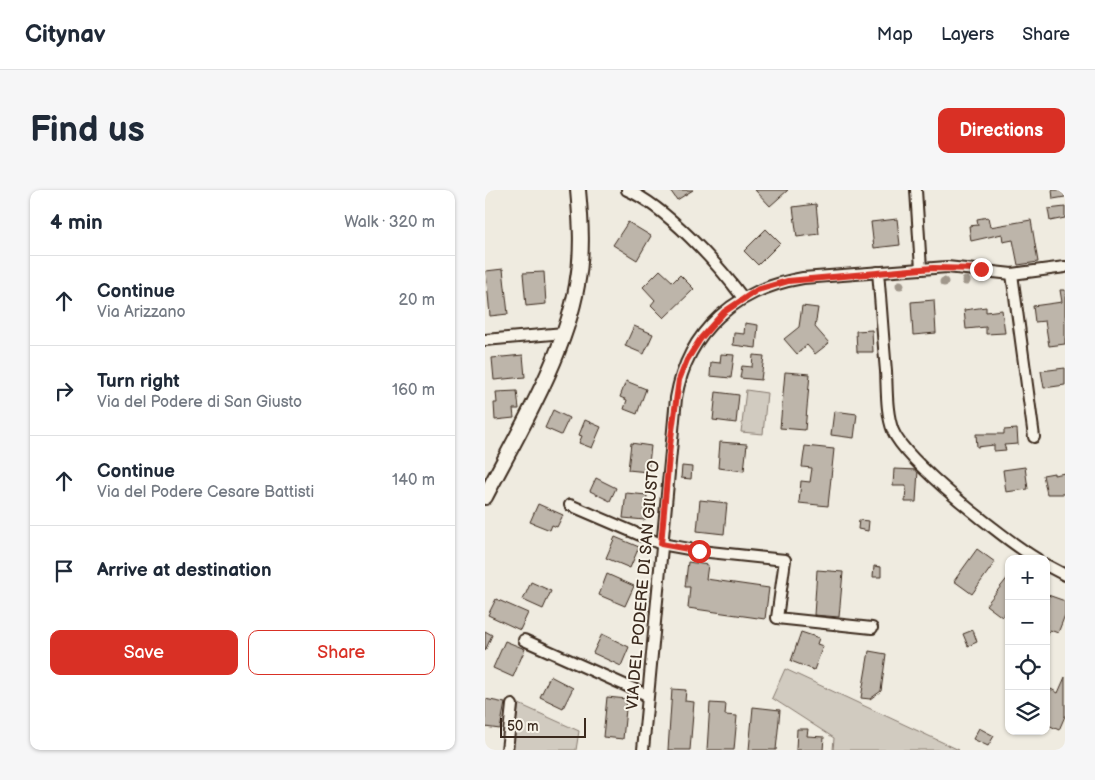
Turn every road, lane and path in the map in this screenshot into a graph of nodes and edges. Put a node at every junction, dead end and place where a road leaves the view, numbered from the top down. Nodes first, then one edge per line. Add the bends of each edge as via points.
1 (578, 190) edge
2 (627, 190) edge
3 (916, 190) edge
4 (1065, 267) edge
5 (921, 269) junction
6 (878, 272) junction
7 (1012, 274) junction
8 (743, 298) junction
9 (564, 332) junction
10 (485, 340) edge
11 (1034, 437) dead end
12 (485, 497) edge
13 (570, 505) dead end
14 (661, 544) junction
15 (1031, 555) edge
16 (1050, 567) edge
17 (1065, 575) edge
18 (872, 628) dead end
19 (524, 640) dead end
20 (647, 695) junction
21 (512, 705) dead end
22 (507, 750) edge
23 (643, 750) edge

1 - 9 street via 581,255 575,296
2 - 8 street via 663,214 696,245
3 - 5 street
4 - 7 street, VIA DEL PODERE DI SAN GIUSTO
5 - 6 street, VIA DEL PODERE DI SAN GIUSTO
5 - 7 street, VIA DEL PODERE DI SAN GIUSTO via 963,267
6 - 8 street, VIA DEL PODERE DI SAN GIUSTO via 788,281
6 - 15 street via 891,424 897,437 909,454 966,505
7 - 11 street
8 - 14 street, VIA DEL PODERE DI SAN GIUSTO via 724,312 705,333 682,370 672,426
9 - 10 street
9 - 12 street
13 - 14 street
14 - 18 street via 785,560 776,615 781,619
14 - 20 street, VIA DEL PODERE DI SAN GIUSTO
16 - 17 street
19 - 20 street
20 - 23 street, VIA DEL PODERE DI SAN GIUSTO
21 - 22 street

